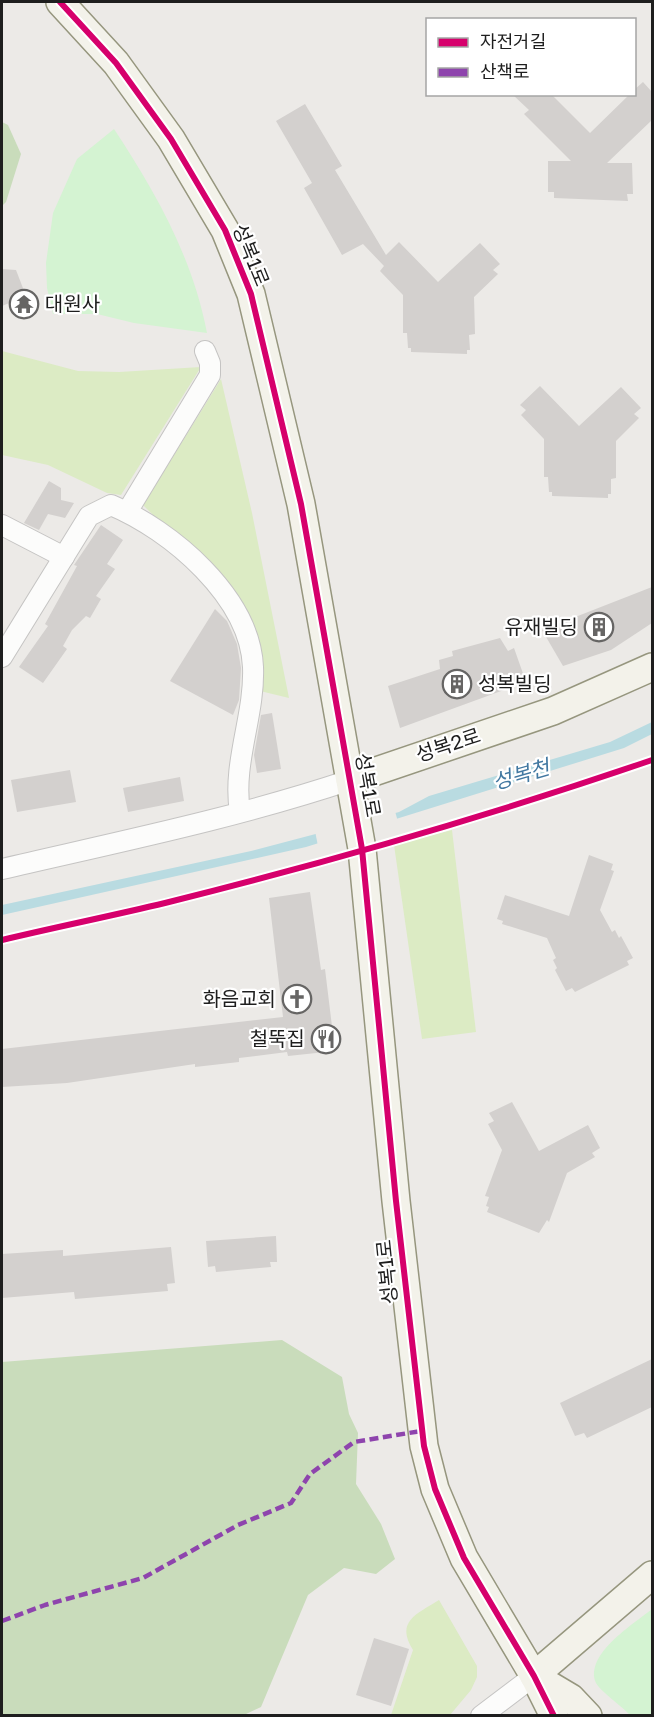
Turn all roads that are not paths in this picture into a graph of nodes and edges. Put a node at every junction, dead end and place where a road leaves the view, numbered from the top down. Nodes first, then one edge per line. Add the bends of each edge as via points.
1 (60, 2) edge
2 (205, 351) dead end
3 (126, 512) junction
4 (2, 525) edge
5 (64, 557) junction
6 (2, 657) edge
7 (652, 667) edge
8 (352, 792) junction
9 (240, 812) junction
10 (2, 868) edge
11 (652, 1575) edge
12 (534, 1676) junction
13 (481, 1716) edge
14 (554, 1716) edge
15 (588, 1716) edge

1 - 8 street, 성복1로 via 116,63 171,139 225,230 251,294 300,504
2 - 3 street via 210,375
3 - 5 street via 111,506 89,516
3 - 9 street via 158,529 199,565 227,599 250,642 253,668 237,790
4 - 5 street
5 - 6 street
7 - 8 street, 성복2로 via 617,685
8 - 9 street, 성복2로
8 - 12 street, 성복1로 via 363,855 422,1439 435,1489 464,1558
9 - 10 street, 성복2로
11 - 12 street
12 - 13 street
12 - 14 street, 성복1로
12 - 15 street, 성복1로 via 571,1698

